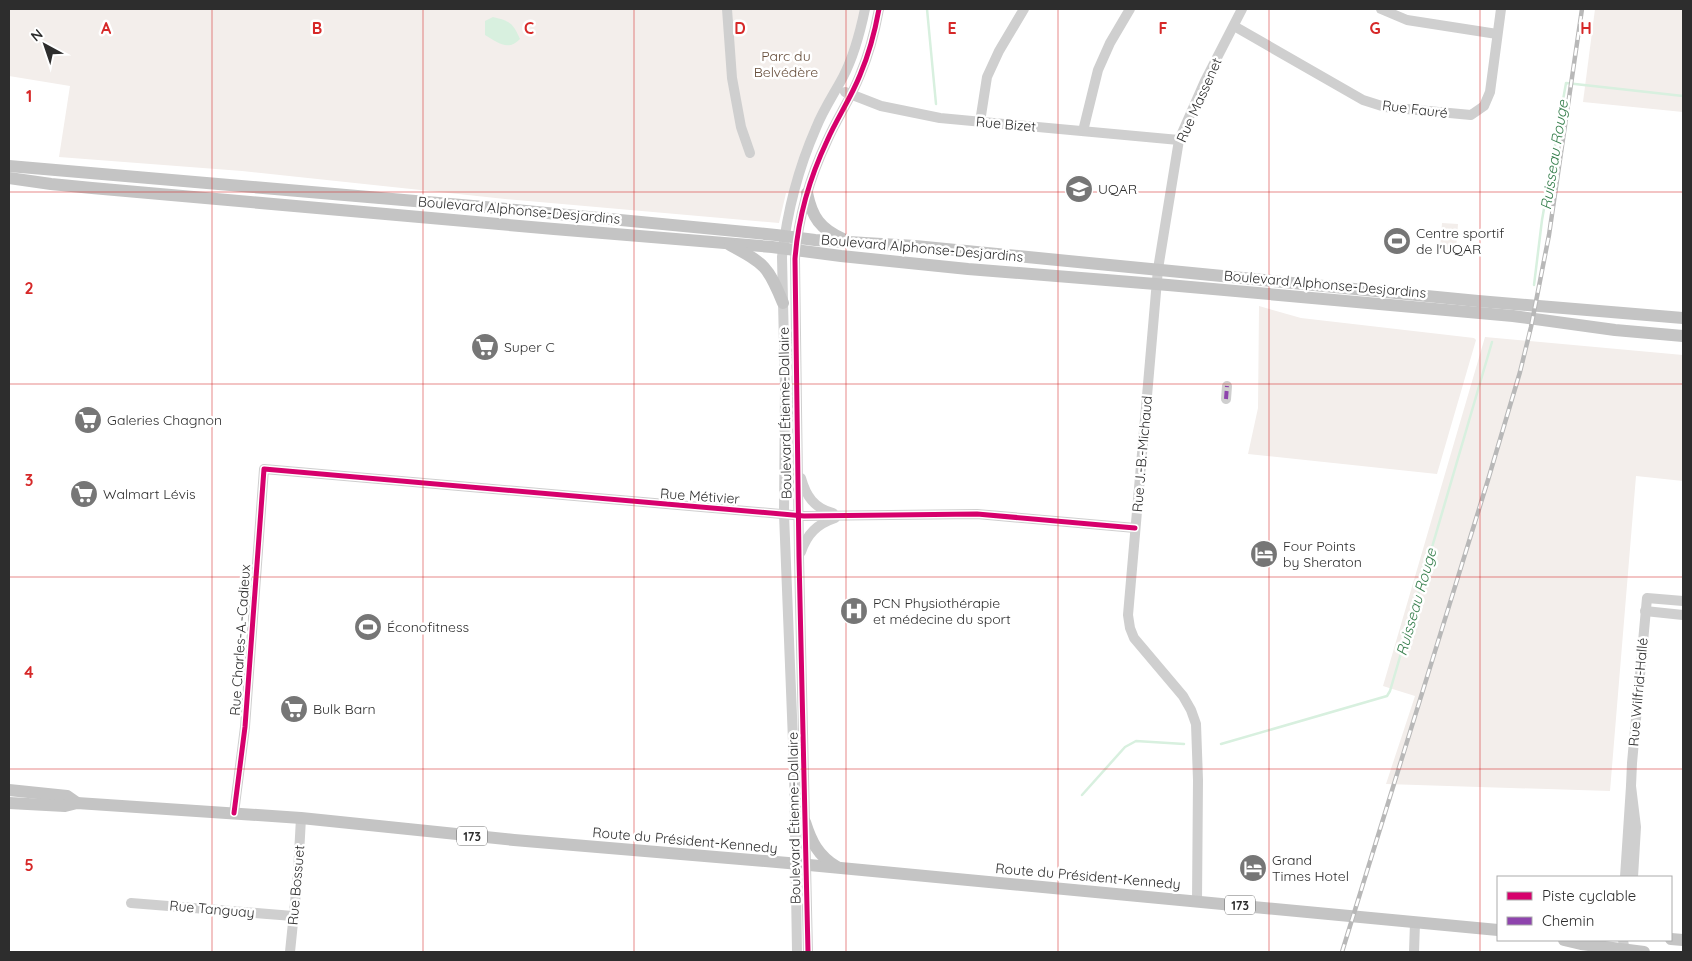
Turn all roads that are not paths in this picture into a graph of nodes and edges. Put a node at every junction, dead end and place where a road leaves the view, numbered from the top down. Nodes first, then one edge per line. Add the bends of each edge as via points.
1 (727, 9) edge
2 (865, 9) edge
3 (879, 9) edge
4 (1024, 9) edge
5 (1130, 9) edge
6 (1242, 9) edge
7 (1381, 9) edge
8 (1501, 9) edge
9 (1234, 26) junction
10 (1497, 34) junction
11 (837, 88) junction
12 (850, 94) junction
13 (980, 122) junction
14 (1083, 131) junction
15 (1179, 140) junction
16 (750, 153) dead end
17 (9, 166) edge
18 (9, 178) edge
19 (808, 193) junction
20 (853, 242) junction
21 (726, 243) junction
22 (790, 243) junction
23 (1158, 269) junction
24 (1157, 284) junction
25 (783, 303) junction
26 (1683, 318) edge
27 (1683, 336) edge
28 (1227, 386) dead end
29 (1226, 399) dead end
30 (798, 465) junction
31 (264, 469) joint
32 (784, 514) junction
33 (799, 515) junction
34 (843, 515) junction
35 (1135, 528) junction
36 (799, 557) junction
37 (1683, 601) edge
38 (1645, 611) junction
39 (1683, 615) edge
40 (1631, 786) junction
41 (9, 790) edge
42 (9, 803) edge
43 (77, 803) junction
44 (234, 813) junction
45 (301, 818) junction
46 (805, 822) junction
47 (801, 864) junction
48 (839, 868) junction
49 (1625, 876) edge
50 (1634, 876) edge
51 (1197, 901) junction
52 (131, 903) dead end
53 (293, 916) junction
54 (1415, 923) junction
55 (1497, 930) edge
56 (1568, 941) edge
57 (1625, 945) edge
58 (290, 952) edge
59 (797, 952) edge
60 (808, 952) edge
61 (1414, 952) edge
62 (1644, 952) edge

1 - 16 street via 732,78 741,127
2 - 11 street, Boulevard Étienne-Dallaire via 860,35
3 - 12 street, Boulevard Étienne-Dallaire via 871,44
4 - 13 street via 987,77
5 - 14 street via 1098,70
6 - 9 street, Rue Massenet
7 - 10 street via 1407,20
8 - 10 street, Rue Fauré
9 - 10 street, Rue Fauré via 1362,100 1385,107 1471,115 1484,106 1490,92
9 - 15 street, Rue Massenet via 1204,81
11 - 12 street, Rue Bizet
11 - 22 street, Boulevard Étienne-Dallaire via 805,153 797,180
12 - 13 street, Rue Bizet via 912,113
12 - 19 street, Boulevard Étienne-Dallaire via 827,140
13 - 14 street, Rue Bizet
14 - 15 street, Rue Bizet
15 - 23 street, Rue Massenet
17 - 22 main road, Boulevard Alphonse-Desjardins via 486,207
18 - 21 main road, Boulevard Alphonse-Desjardins via 68,186
19 - 20 main road via 813,215 823,227
19 - 22 street, Boulevard Étienne-Dallaire
20 - 22 main road, Boulevard Alphonse-Desjardins
20 - 23 main road, Boulevard Alphonse-Desjardins
21 - 22 main road, Boulevard Alphonse-Desjardins
21 - 25 main road via 766,268
22 - 24 main road, Boulevard Alphonse-Desjardins via 958,268
22 - 25 street, Boulevard Étienne-Dallaire
22 - 30 street, Boulevard Étienne-Dallaire
23 - 24 street, Rue Massenet
23 - 26 main road, Boulevard Alphonse-Desjardins
24 - 27 main road, Boulevard Alphonse-Desjardins via 1506,315
24 - 35 street, Rue J.-B.-Michaud
25 - 32 street, Boulevard Étienne-Dallaire
28 - 29 street
30 - 33 street, Boulevard Étienne-Dallaire
30 - 34 street via 812,501 822,510
31 - 32 street, Rue Métivier
31 - 44 street, Rue Charles-A.-Cadieux via 245,727
32 - 33 street, Rue Métivier
32 - 47 street, Boulevard Étienne-Dallaire
33 - 34 street, Rue Métivier
33 - 36 street, Boulevard Étienne-Dallaire
34 - 35 street, Rue Métivier via 977,514
34 - 36 street via 814,529
35 - 51 street, Rue J.-B.-Michaud via 1128,615 1130,628 1142,649 1183,696 1196,724
36 - 46 street, Boulevard Étienne-Dallaire
37 - 38 street, Rue Wilfrid-Hallé via 1647,598
38 - 39 street
38 - 40 street, Rue Wilfrid-Hallé
40 - 49 street, Rue Wilfrid-Hallé
40 - 50 street, Rue Wilfrid-Hallé via 1636,827
41 - 43 main road, Route du Président-Kennedy / 173 via 67,796
42 - 43 main road, Route du Président-Kennedy / 173 via 65,806
43 - 44 main road, Route du Président-Kennedy / 173
44 - 45 main road, Route du Président-Kennedy / 173
45 - 47 main road, Route du Président-Kennedy / 173 via 512,840
45 - 53 street, Rue Bossuet
46 - 47 street, Boulevard Étienne-Dallaire
46 - 48 main road via 818,851
47 - 48 main road, Route du Président-Kennedy / 173
47 - 59 street, Boulevard Étienne-Dallaire
47 - 60 street, Boulevard Étienne-Dallaire
48 - 51 main road, Route du Président-Kennedy / 173
51 - 54 main road, Route du Président-Kennedy / 173
52 - 53 street, Rue Tanguay
53 - 58 street, Rue Bossuet
54 - 55 main road, Route du Président-Kennedy / 173
54 - 61 street
56 - 57 main road
57 - 62 main road

